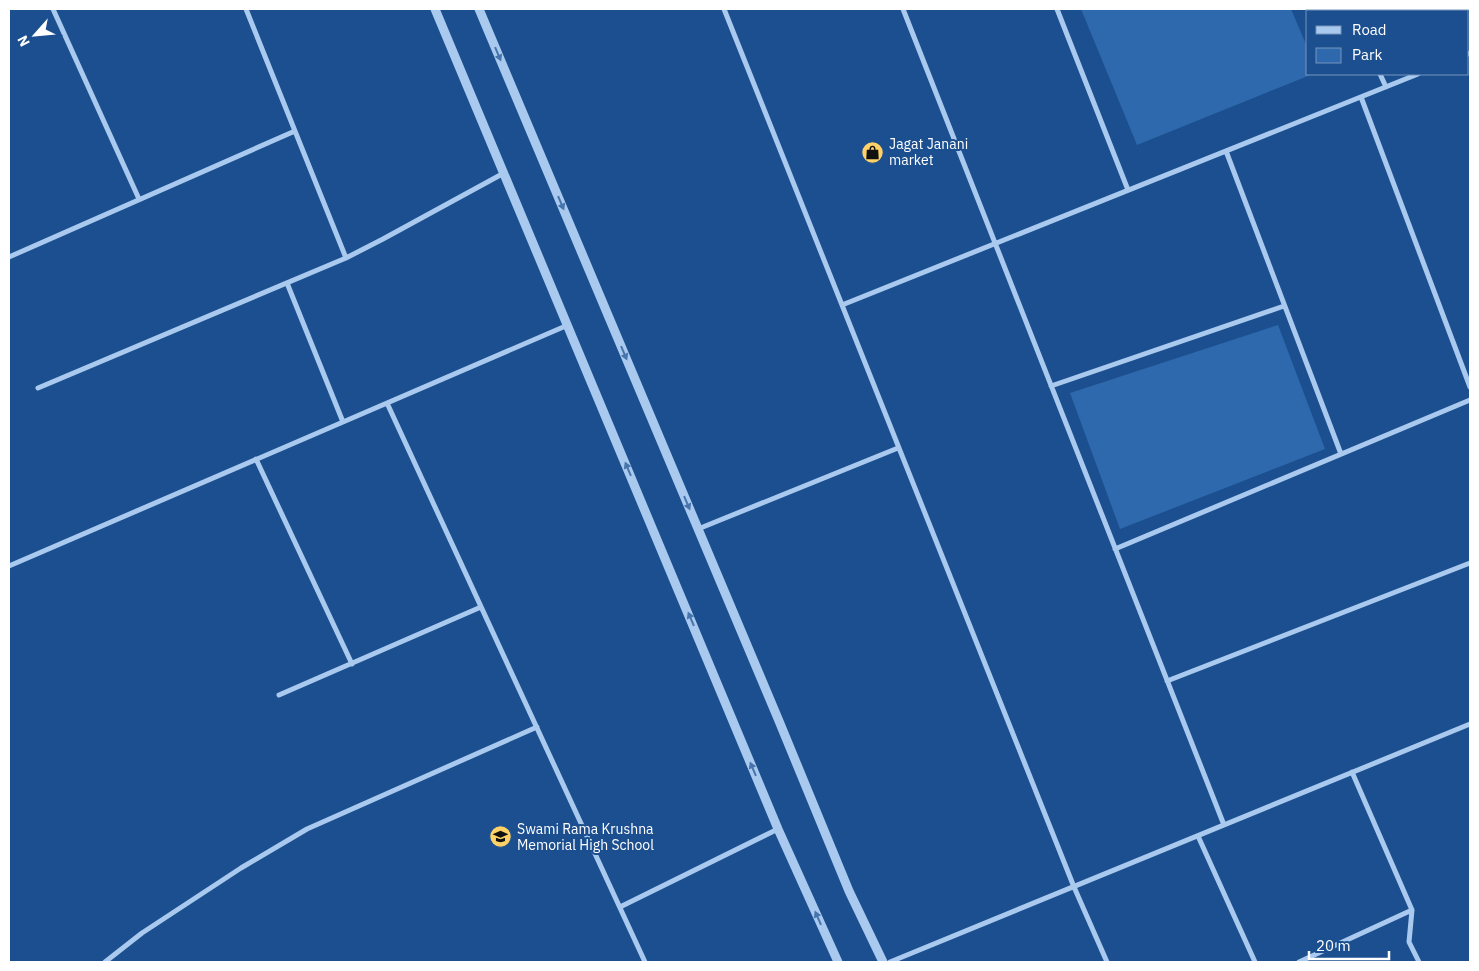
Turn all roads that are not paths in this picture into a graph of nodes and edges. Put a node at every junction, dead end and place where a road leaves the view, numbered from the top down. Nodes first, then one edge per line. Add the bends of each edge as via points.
1 (52, 9) edge
2 (246, 9) edge
3 (435, 9) edge
4 (479, 9) edge
5 (724, 9) edge
6 (903, 9) edge
7 (1056, 9) edge
8 (1380, 75) edge
9 (1416, 75) edge
10 (1386, 87) junction
11 (1361, 96) junction
12 (295, 131) junction
13 (1226, 151) junction
14 (504, 173) junction
15 (1128, 190) junction
16 (139, 199) junction
17 (996, 244) junction
18 (9, 257) edge
19 (346, 258) junction
20 (287, 283) junction
21 (842, 306) junction
22 (1284, 306) junction
23 (568, 325) junction
24 (1051, 386) junction
25 (1470, 387) edge
26 (38, 388) dead end
27 (1470, 400) edge
28 (387, 403) junction
29 (343, 422) junction
30 (898, 448) junction
31 (1341, 454) junction
32 (256, 459) junction
33 (698, 530) junction
34 (1115, 549) junction
35 (1470, 563) edge
36 (9, 566) edge
37 (481, 607) junction
38 (352, 664) junction
39 (1167, 681) junction
40 (279, 695) dead end
41 (1470, 724) edge
42 (537, 728) junction
43 (1352, 772) junction
44 (1224, 825) junction
45 (778, 829) junction
46 (1198, 836) junction
47 (1074, 887) junction
48 (620, 907) junction
49 (1412, 910) junction
50 (105, 962) edge
51 (645, 962) edge
52 (838, 962) edge
53 (883, 962) edge
54 (890, 962) edge
55 (1108, 962) edge
56 (1255, 962) edge
57 (1299, 962) edge
58 (1419, 962) edge

1 - 16 street
2 - 12 street
3 - 14 street
4 -> 33 street
5 - 21 street
6 - 17 street
7 - 15 street
8 - 10 street
9 - 10 street
10 - 11 street
11 - 13 street
11 - 25 street
12 - 16 street
12 - 19 street
13 - 15 street
13 - 22 street
14 - 19 street
14 - 23 street
15 - 17 street
16 - 18 street
17 - 21 street
17 - 24 street
19 - 20 street
20 - 26 street
20 - 29 street
21 - 30 street
22 - 24 street
22 - 31 street
23 - 28 street
45 -> 23 street
24 - 34 street
27 - 31 street
28 - 29 street
28 - 37 street
29 - 32 street
30 - 33 street
30 - 47 street
31 - 34 street
32 - 36 street
32 - 38 street
33 - 53 street
34 - 39 street
35 - 39 street
37 - 38 street
37 - 42 street
38 - 40 street
39 - 44 street
41 - 43 street
42 - 48 street
42 - 50 street via 307,829 142,933
43 - 44 street
43 - 49 street
44 - 46 street
45 - 48 street
52 -> 45 street
46 - 47 street
46 - 56 street
47 - 54 street
47 - 55 street
48 - 51 street
49 - 57 street
49 - 58 street via 1409,942

